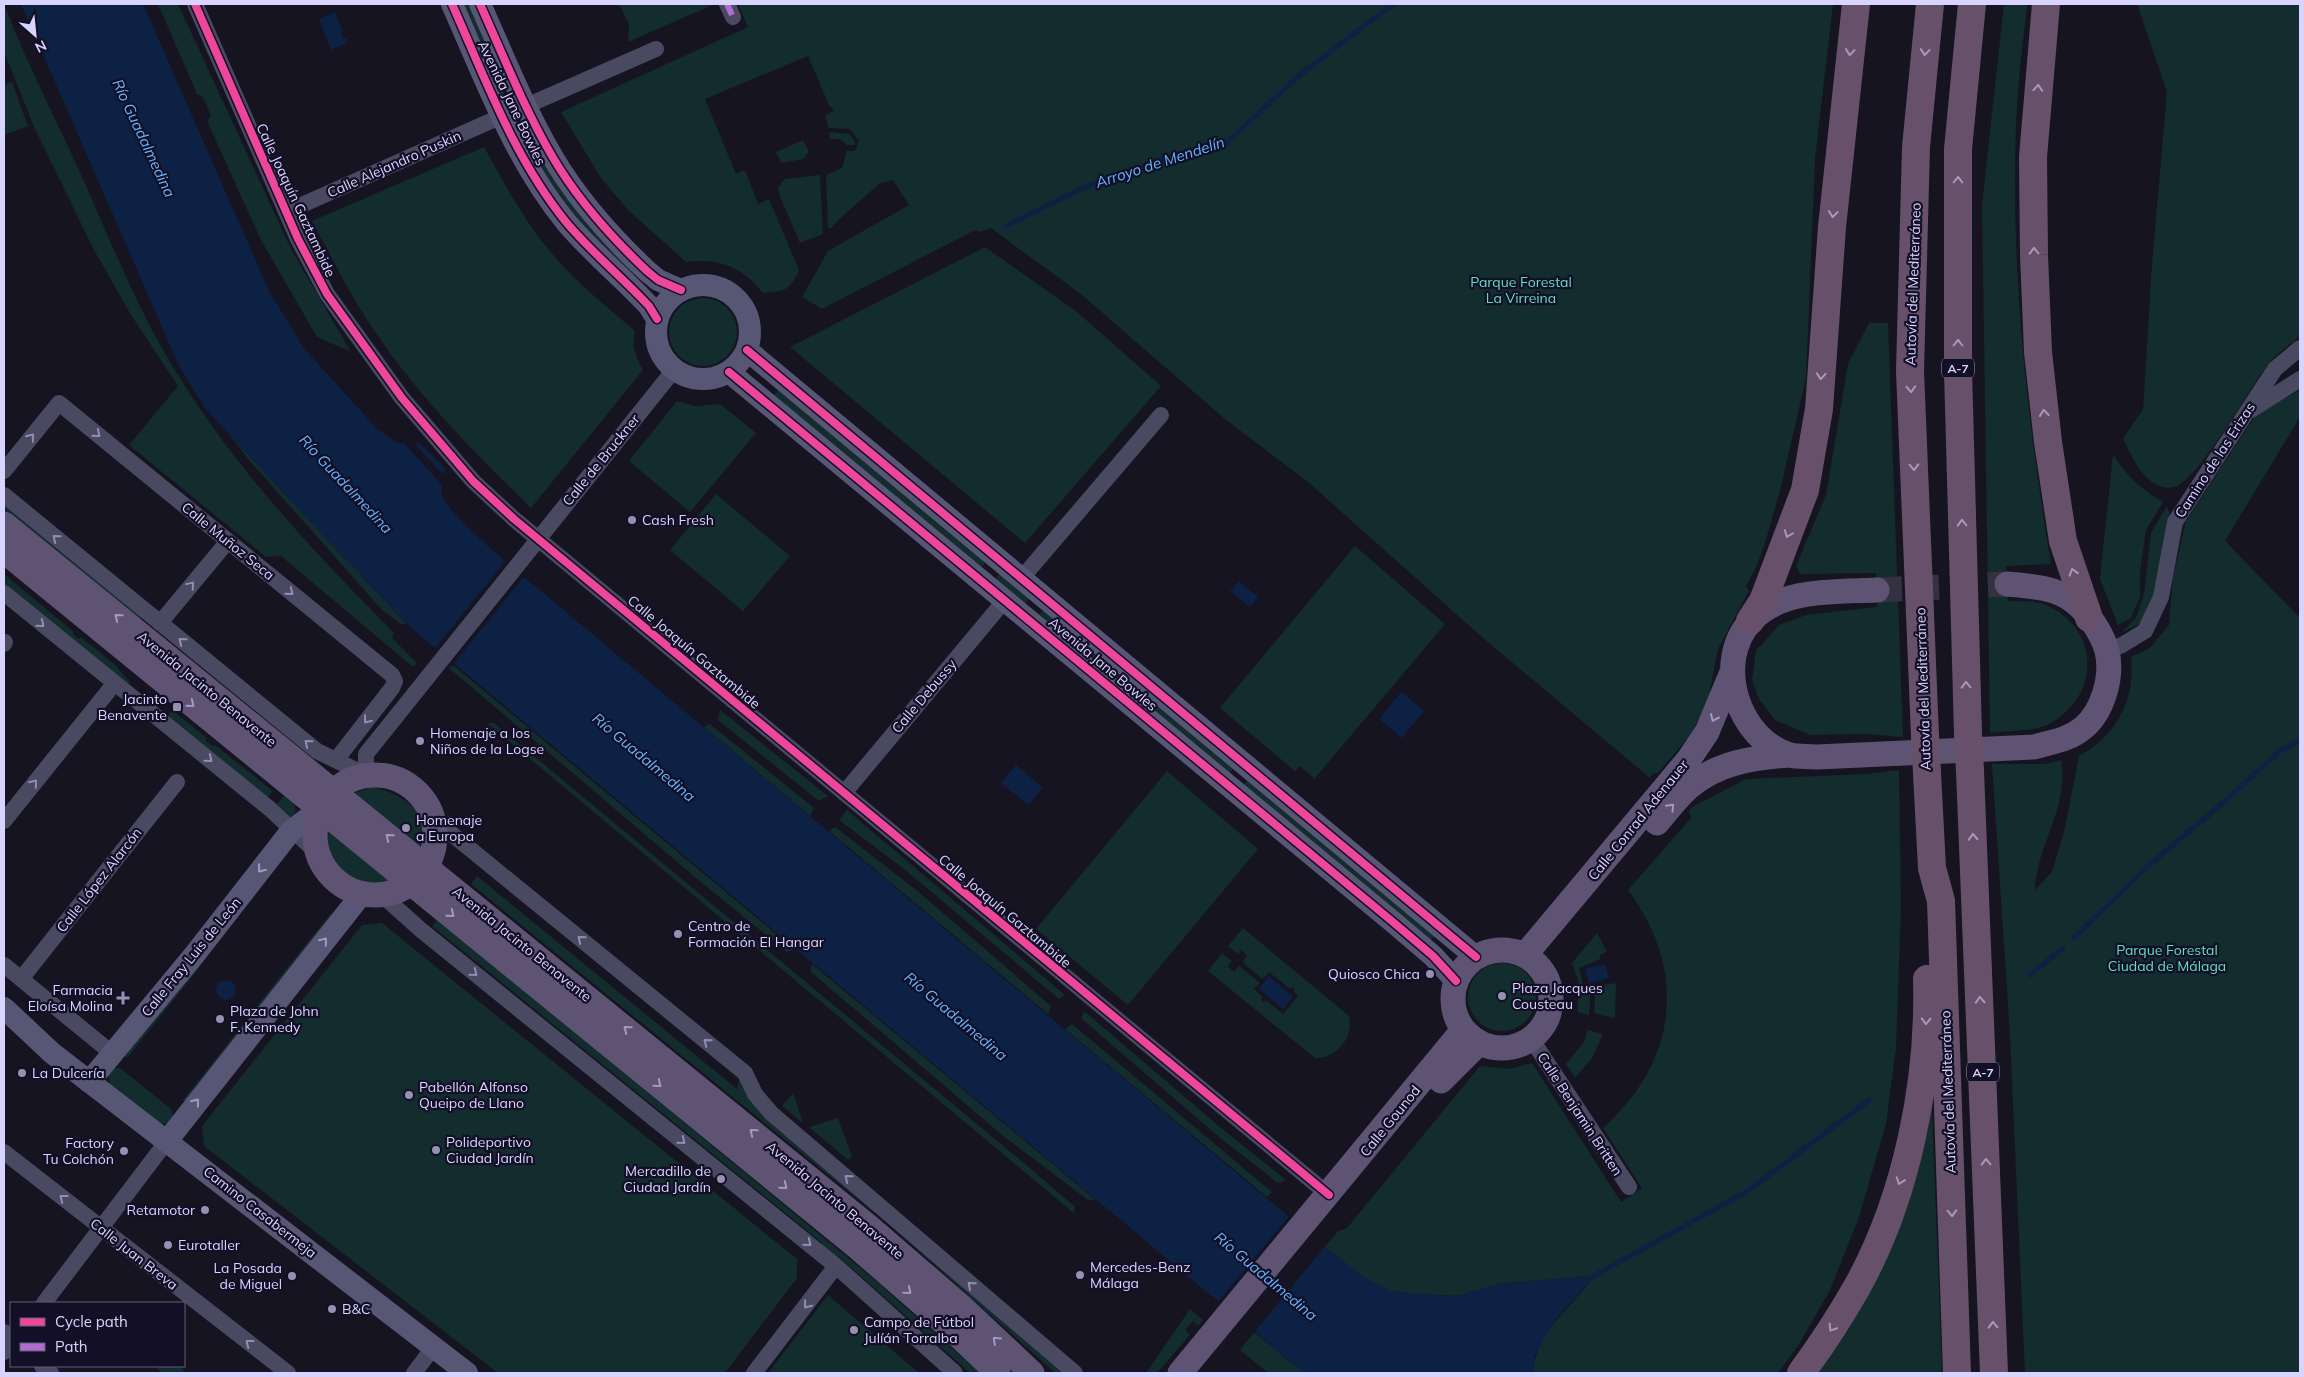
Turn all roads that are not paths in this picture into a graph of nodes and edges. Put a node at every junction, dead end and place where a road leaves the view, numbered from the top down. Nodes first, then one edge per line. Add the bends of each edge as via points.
1 (195, 4) edge
2 (452, 4) edge
3 (480, 4) edge
4 (1856, 4) edge
5 (1930, 4) edge
6 (1972, 4) edge
7 (2046, 4) edge
8 (656, 49) dead end
9 (526, 106) junction
10 (502, 116) junction
11 (286, 212) junction
12 (681, 290) junction
13 (657, 319) junction
14 (2300, 348) edge
15 (747, 350) junction
16 (674, 370) junction
17 (729, 372) junction
18 (2300, 379) edge
19 (2245, 414) junction
20 (1161, 415) dead end
21 (4, 471) edge
22 (4, 495) edge
23 (4, 524) edge
24 (228, 541) junction
25 (533, 545) junction
26 (4, 551) edge
27 (1021, 579) junction
28 (2007, 584) tunnel mouth
29 (1876, 590) tunnel mouth
30 (4, 593) edge
31 (1005, 600) junction
32 (2089, 618) junction
33 (1750, 622) junction
34 (160, 623) junction
35 (2107, 651) junction
36 (1732, 672) junction
37 (114, 684) junction
38 (1790, 755) junction
39 (336, 760) junction
40 (366, 775) junction
41 (177, 782) dead end
42 (844, 793) junction
43 (327, 800) junction
44 (433, 815) junction
45 (4, 821) edge
46 (291, 831) junction
47 (316, 852) junction
48 (1932, 868) junction
49 (420, 876) junction
50 (372, 896) junction
51 (1476, 957) junction
52 (1531, 959) junction
53 (4, 966) edge
54 (21, 979) junction
55 (1456, 981) junction
56 (4, 1008) edge
57 (4, 1030) edge
58 (1470, 1037) junction
59 (1532, 1040) junction
60 (52, 1053) junction
61 (113, 1054) junction
62 (89, 1082) junction
63 (167, 1141) junction
64 (4, 1152) edge
65 (1629, 1187) dead end
66 (1323, 1209) junction
67 (101, 1228) junction
68 (836, 1266) junction
69 (45, 1302) edge
70 (1223, 1336) junction
71 (433, 1348) junction
72 (288, 1373) edge
73 (414, 1373) edge
74 (467, 1373) edge
75 (754, 1373) edge
76 (955, 1373) edge
77 (998, 1373) edge
78 (1032, 1373) edge
79 (1074, 1373) edge
80 (1180, 1373) edge
81 (1200, 1373) edge
82 (1801, 1373) edge
83 (1957, 1373) edge
84 (1994, 1373) edge

1 - 11 street, Calle Joaquín Gaztambide
2 - 10 main road, Avenida Jane Bowles
3 - 9 main road, Avenida Jane Bowles
4 -> 33 highway via 1832,227 1819,409 1805,490 1762,602
5 -> 48 highway, Autovía del Mediterráneo / A-7, bridge via 1916,147 1910,371
84 -> 6 highway, A-7, bridge via 1968,734 1958,370 1958,149
32 -> 7 highway via 2063,541 2038,352 2033,157
8 - 9 street
9 - 12 main road, Avenida Jane Bowles via 552,157 586,207 647,271
10 - 11 street, Calle Alejandro Puskin
10 - 13 main road, Avenida Jane Bowles via 538,183 566,222 638,294
11 - 25 street, Calle Joaquín Gaztambide via 327,294 402,398
12 - 13 main road via 664,305
12 - 15 main road via 704,284 727,290 739,300 750,320
13 - 16 main road via 658,346
14 - 19 street, Camino de las Erizas via 2275,369
15 - 17 main road
15 - 27 main road, Avenida Jane Bowles
16 - 17 main road via 699,378
16 - 25 street, Calle de Bruckner
17 - 31 main road, Avenida Jane Bowles
18 - 19 street
19 - 35 street, Camino de las Erizas via 2175,522 2161,597 2145,631
20 - 27 street
21 -> 24 street, Calle Muñoz Seca via 58,403
34 -> 22 street, Avenida Jacinto Benavente
43 -> 23 main road, Avenida Jacinto Benavente
34 -> 24 street
24 -> 39 street, Calle Muñoz Seca via 392,676 392,688
25 - 40 street, Calle de Bruckner via 366,754
25 - 42 street, Calle Joaquín Gaztambide
26 -> 43 main road, Avenida Jacinto Benavente
27 - 51 main road, Avenida Jane Bowles
28 - 32 main road via 2055,592 2072,601
29 - 33 main road via 1816,594 1784,600
30 -> 37 street
31 - 42 street, Calle Debussy
31 - 55 main road, Avenida Jane Bowles via 1426,950
32 - 35 main road
33 - 36 main road via 1736,647
39 -> 34 street, Avenida Jacinto Benavente via 317,751
35 - 38 main road via 2106,689 2095,715 2067,738 2034,747 1817,757
36 - 38 main road via 1736,699 1746,721 1762,740
36 -> 52 main road, Calle Conrad Adenauer via 1707,732 1689,759
45 -> 37 street
37 -> 46 street via 270,809
52 -> 38 main road, Calle Conrad Adenauer via 1689,787 1716,770 1746,759
39 - 40 street, Avenida Jacinto Benavente
40 - 43 main road via 348,780
40 - 44 main road via 394,777 418,791
41 - 54 street, Calle López Alarcón
42 - 66 street, Calle Joaquín Gaztambide
43 - 46 main road
43 - 47 main road via 314,830
43 - 49 main road, Avenida Jacinto Benavente
44 - 49 main road via 436,832 434,850
79 -> 44 street, Avenida Jacinto Benavente via 771,1112 755,1094 745,1073 453,835
46 - 47 street
46 -> 61 main road, Calle Fray Luis de León
47 - 50 main road via 334,881
48 -> 82 highway via 1924,900 1925,1050 1916,1121 1904,1168 1886,1223 1858,1286
48 -> 83 highway, Autovía del Mediterráneo / A-7 via 1941,901
49 - 50 main road via 399,892
49 -> 77 main road, Avenida Jacinto Benavente via 856,1246
78 -> 49 main road, Avenida Jacinto Benavente via 869,1227
63 -> 50 main road
50 -> 68 street via 420,930
51 - 52 main road via 1494,950 1509,950
51 - 55 main road
52 - 59 main road via 1551,987 1549,1018
53 - 54 street
54 - 61 street
55 - 58 main road via 1452,995 1453,1010
56 - 60 main road
57 - 60 main road
58 - 59 main road via 1495,1049 1512,1048
58 - 66 main road, Calle Gounod via 1453,1067
59 - 65 street, Calle Benjamin Britten
60 - 62 main road, Camino Casabermeja
61 - 62 main road, Calle Fray Luis de León
62 - 63 main road, Camino Casabermeja
63 - 67 street
63 - 71 main road, Camino Casabermeja
67 -> 64 street, Calle Juan Breva
66 - 70 main road, Calle Gounod
67 - 69 street
72 -> 67 street, Calle Juan Breva
68 -> 75 street
68 - 76 street
70 - 80 main road
70 - 81 main road
71 - 73 street
71 - 74 main road, Camino Casabermeja

